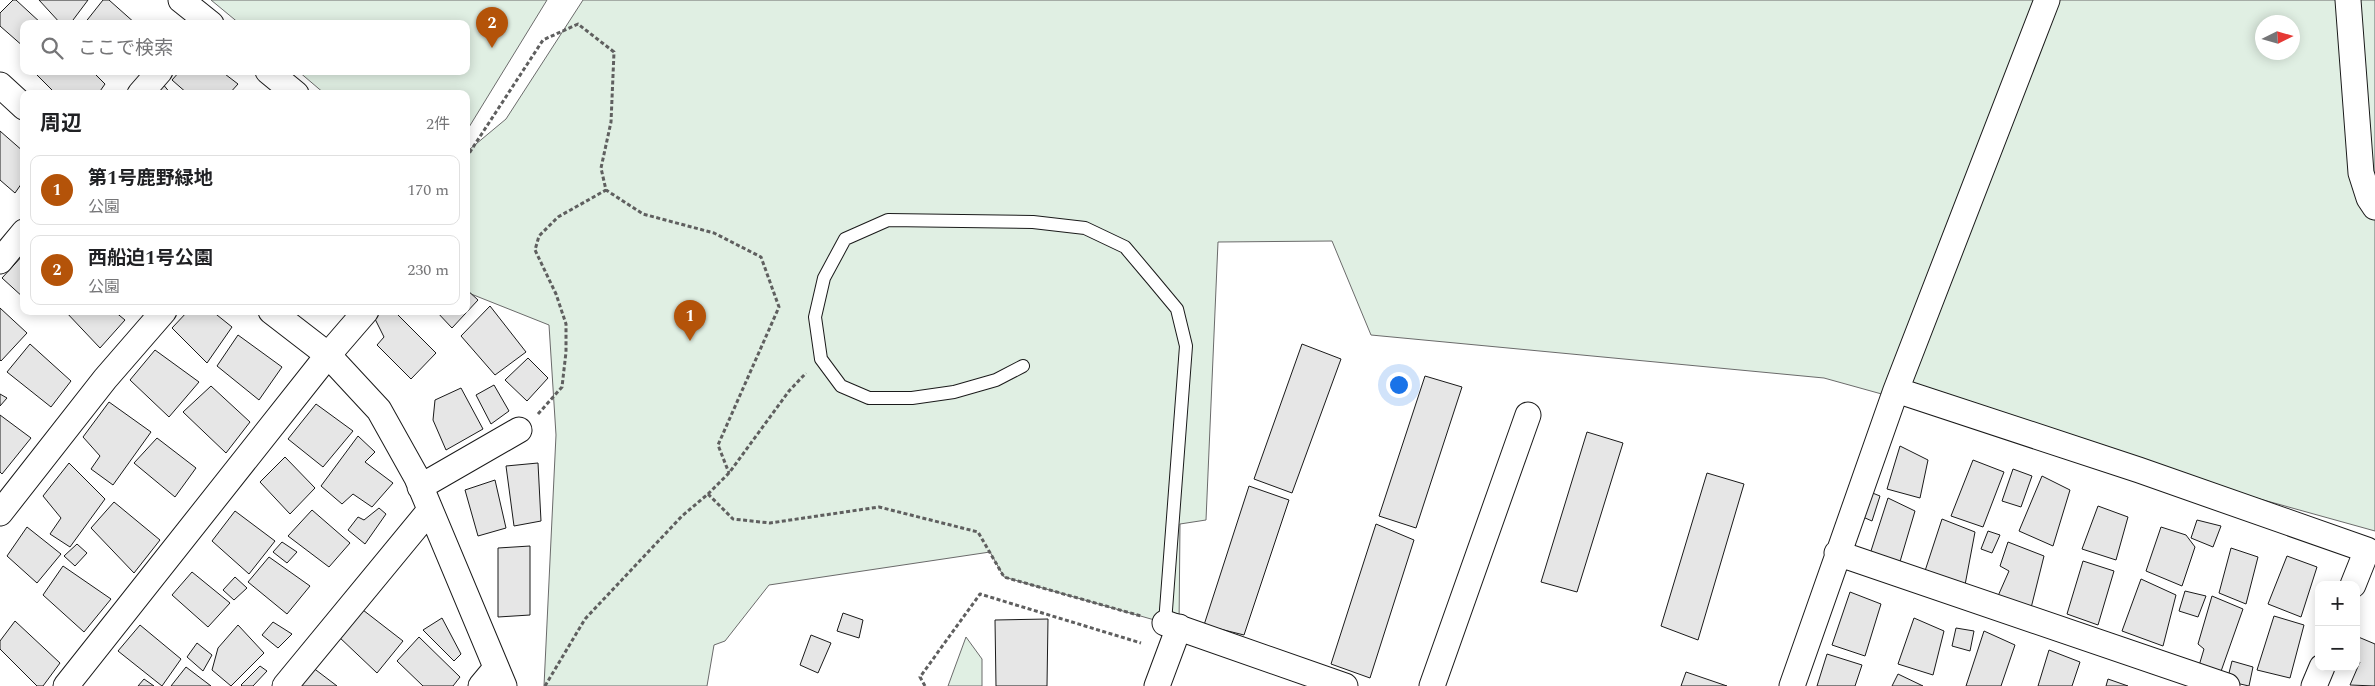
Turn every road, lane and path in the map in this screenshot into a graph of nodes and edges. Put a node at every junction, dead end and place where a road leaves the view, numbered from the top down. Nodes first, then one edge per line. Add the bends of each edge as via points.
1 (181, 0) edge
2 (2048, 0) edge
3 (2348, 0) edge
4 (203, 20) edge
5 (157, 75) edge
6 (273, 75) edge
7 (0, 85) edge
8 (143, 90) edge
9 (291, 90) edge
10 (20, 102) edge
11 (470, 152) edge
12 (606, 190) junction
13 (2375, 207) edge
14 (20, 237) edge
15 (0, 261) edge
16 (161, 315) edge
17 (276, 315) edge
18 (363, 315) edge
19 (328, 355) junction
20 (820, 359) junction
21 (1023, 366) dead end
22 (1896, 390) junction
23 (1528, 415) dead end
24 (518, 430) joint
25 (729, 473) junction
26 (420, 487) junction
27 (708, 494) junction
28 (430, 510) junction
29 (0, 513) edge
30 (1837, 553) junction
31 (2355, 581) edge
32 (1172, 625) junction
33 (1141, 643) dead end
34 (2320, 671) edge
35 (493, 680) edge
36 (66, 686) edge
37 (285, 686) edge
38 (545, 686) edge
39 (925, 686) edge
40 (1157, 686) edge
41 (1345, 686) edge
42 (1432, 686) edge
43 (1792, 686) edge
44 (2227, 686) edge
45 (2314, 686) edge

1 - 4 street
2 - 22 street
3 - 13 street via 2361,173
5 - 8 street
6 - 9 street
7 - 10 street
11 - 12 path via 542,40 578,24 614,52 611,122 601,168
12 - 24 path via 558,217 539,236 535,250 566,324 566,352 562,387
12 - 25 path via 644,214 714,233 761,257 779,308 718,445
14 - 15 street
16 - 29 street via 105,379
17 - 19 street
18 - 19 street
19 - 26 street via 379,410
19 - 36 street
20 - 21 lane via 841,386 869,398 912,398 954,392 996,380
20 - 25 path via 789,391
20 - 32 lane via 815,316 824,278 845,239 888,220 1032,222 1086,228 1125,247 1177,309 1186,346
22 - 30 street
22 - 31 street via 2367,550
23 - 42 street
24 - 26 street
25 - 27 path
26 - 28 street
27 - 32 path via 733,519 770,523 879,507 978,532 1004,577
27 - 38 path via 682,516 585,619
28 - 35 street
28 - 37 street
30 - 43 street
30 - 44 street
32 - 40 street
32 - 41 street
33 - 39 path via 980,594 920,677
34 - 45 street

